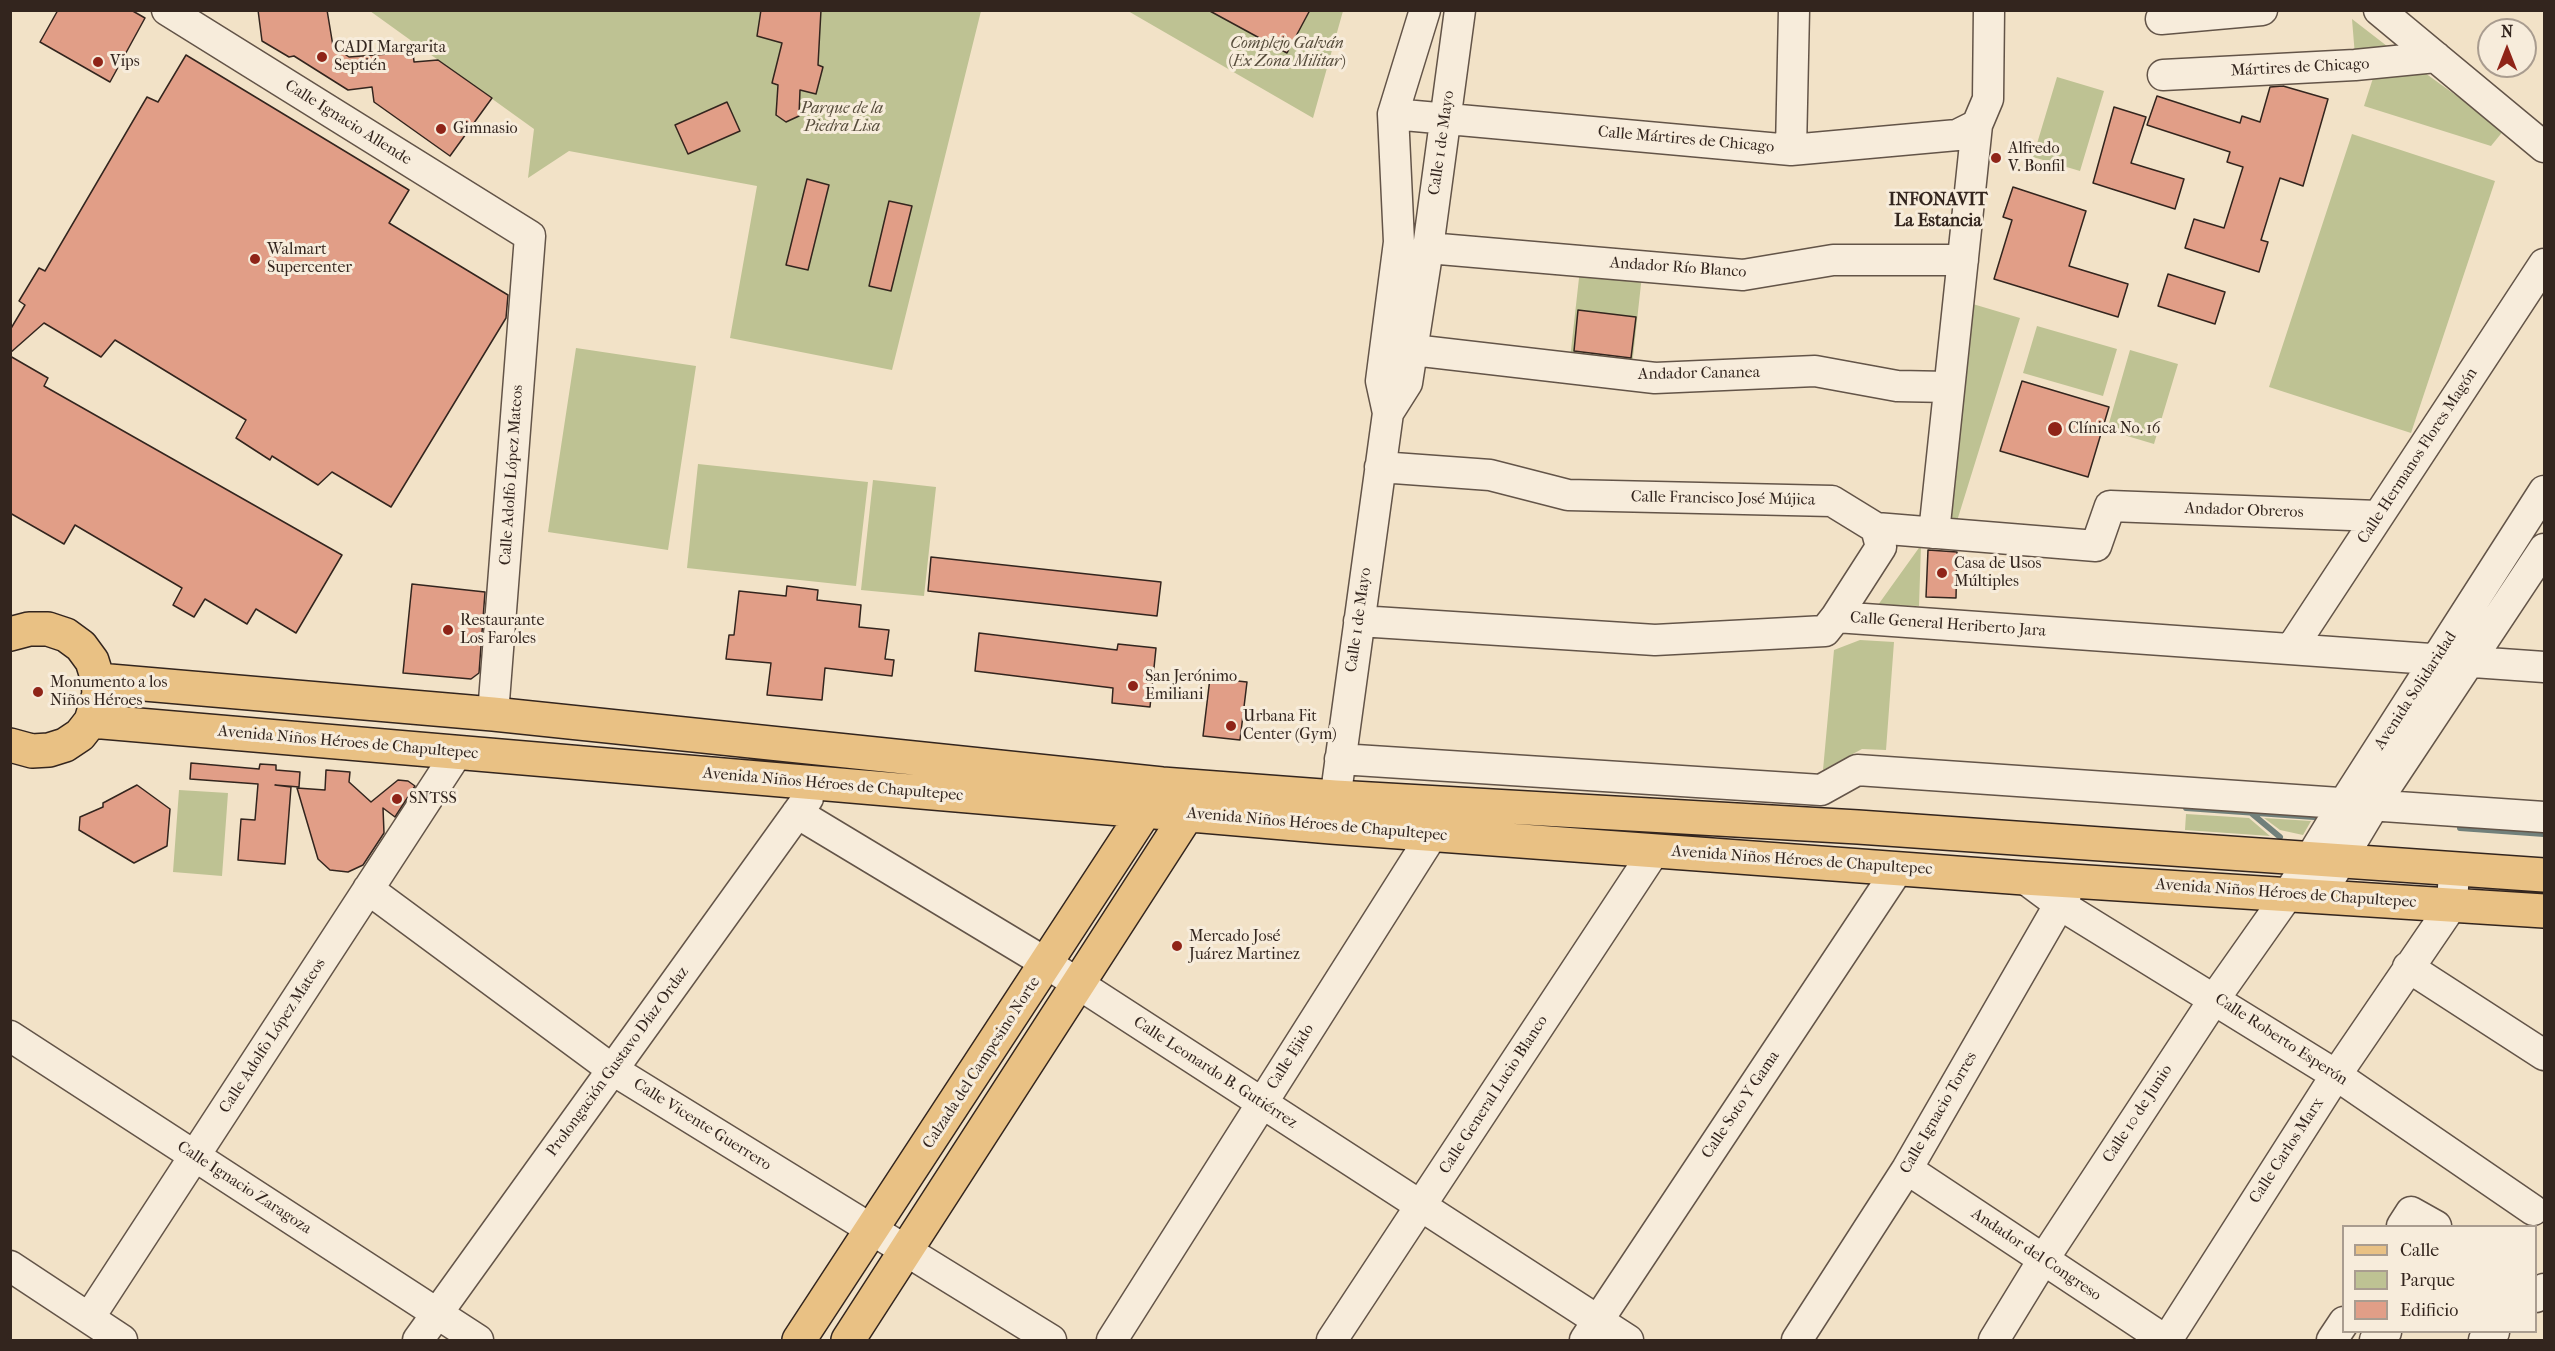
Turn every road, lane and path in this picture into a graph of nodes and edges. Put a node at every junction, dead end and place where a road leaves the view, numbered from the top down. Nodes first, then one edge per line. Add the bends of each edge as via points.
1 (167, 10) edge
2 (1425, 10) edge
3 (1460, 10) edge
4 (1794, 10) edge
5 (1989, 10) edge
6 (2262, 10) edge
7 (2379, 10) edge
8 (2161, 19) dead end
9 (2436, 57) junction
10 (2163, 75) dead end
11 (1393, 114) junction
12 (1445, 119) junction
13 (1977, 126) junction
14 (2544, 147) edge
15 (1791, 150) junction
16 (530, 236) joint
17 (1428, 248) junction
18 (1963, 260) junction
19 (2544, 264) edge
20 (1413, 350) junction
21 (1949, 387) junction
22 (1388, 413) junction
23 (1380, 467) junction
24 (2544, 491) edge
25 (2378, 516) junction
26 (1876, 528) junction
27 (1934, 532) junction
28 (2096, 546) joint
29 (2544, 549) edge
30 (1836, 617) junction
31 (1359, 621) junction
32 (10, 634) edge
33 (2291, 649) junction
34 (2437, 659) junction
35 (2469, 662) junction
36 (2544, 667) edge
37 (98, 680) junction
38 (493, 714) junction
39 (91, 721) junction
40 (12, 748) edge
41 (457, 753) junction
42 (1340, 759) junction
43 (819, 784) junction
44 (1162, 784) junction
45 (2344, 803) junction
46 (2374, 805) junction
47 (1145, 812) junction
48 (1333, 812) junction
49 (797, 813) junction
50 (1187, 815) junction
51 (2544, 817) edge
52 (1432, 835) junction
53 (1655, 850) junction
54 (2324, 860) junction
55 (1898, 869) junction
56 (2454, 870) junction
57 (2532, 874) edge
58 (368, 889) junction
59 (2067, 892) junction
60 (2305, 894) junction
61 (2452, 905) junction
62 (2536, 915) edge
63 (1046, 963) junction
64 (2408, 967) junction
65 (1079, 984) junction
66 (2215, 998) junction
67 (10, 1036) edge
68 (2544, 1055) edge
69 (613, 1070) junction
70 (2336, 1074) junction
71 (957, 1101) junction
72 (1262, 1104) junction
73 (990, 1122) junction
74 (194, 1156) junction
75 (916, 1163) junction
76 (1907, 1169) junction
77 (949, 1184) junction
78 (1420, 1206) junction
79 (2530, 1212) edge
80 (2403, 1225) edge
81 (2433, 1225) edge
82 (873, 1230) junction
83 (906, 1251) junction
84 (2043, 1260) junction
85 (10, 1266) edge
86 (437, 1314) junction
87 (89, 1318) junction
88 (2342, 1324) edge
89 (1591, 1331) edge
90 (122, 1341) edge
91 (418, 1341) edge
92 (478, 1341) edge
93 (799, 1341) edge
94 (848, 1341) edge
95 (1051, 1341) edge
96 (1112, 1341) edge
97 (1332, 1341) edge
98 (1628, 1341) edge
99 (1797, 1341) edge
100 (1994, 1341) edge
101 (2166, 1341) edge
102 (2332, 1341) edge

1 - 16 street, Calle Ignacio Allende
2 - 11 street, Calle 1 de Mayo
3 - 12 street, Calle 1 de Mayo
4 - 15 street
5 - 13 street via 1988,99
6 - 8 street
7 - 9 street
9 - 10 street, Mártires de Chicago
9 - 14 street
11 - 12 street, Calle Mártires de Chicago
11 - 22 street, Calle 1 de Mayo via 1399,242 1381,381
12 - 15 street, Calle Mártires de Chicago
12 - 17 street, Calle 1 de Mayo
13 - 15 street, Calle Mártires de Chicago via 1957,135
13 - 18 street
16 - 38 street, Calle Adolfo López Mateos
17 - 18 street, Andador Río Blanco via 1743,275 1833,260
17 - 20 street, Calle 1 de Mayo
18 - 21 street
19 - 25 street, Calle Hermanos Flores Magón
20 - 21 street, Andador Cananea via 1655,378 1815,370 1897,386
20 - 22 street, Calle 1 de Mayo via 1407,383
21 - 27 street
22 - 23 street, Calle 1 de Mayo
23 - 26 street, Calle Francisco José Mújica via 1490,475 1568,495 1832,501
23 - 31 street, Calle 1 de Mayo
24 - 34 street, Avenida Solidaridad
25 - 28 street, Andador Obreros via 2110,506
25 - 33 street, Calle Hermanos Flores Magón
26 - 27 street, Calle Francisco José Mújica
26 - 30 street via 1881,547
27 - 28 street, Calle Francisco José Mújica
29 - 35 street, Avenida Solidaridad
30 - 31 street, Calle General Heriberto Jara via 1825,631 1655,640
30 - 33 street, Calle General Heriberto Jara
31 - 42 street, Calle 1 de Mayo
32 - 37 main road via 48,629 66,635 87,654
33 - 34 street, Calle General Heriberto Jara
34 - 35 street, Calle General Heriberto Jara
34 - 45 street, Avenida Solidaridad
35 - 36 street, Calle General Heriberto Jara
35 - 46 street, Avenida Solidaridad
37 - 38 main road, Avenida Niños Héroes de Chapultepec
37 - 39 main road via 99,694
38 - 44 main road, Avenida Niños Héroes de Chapultepec
39 - 40 main road via 65,745 32,751
39 - 41 main road, Avenida Niños Héroes de Chapultepec
41 - 43 main road, Avenida Niños Héroes de Chapultepec
41 - 58 street, Calle Adolfo López Mateos
42 - 45 street via 1821,790 1857,770
42 - 48 street, Calle 1 de Mayo
43 - 47 main road, Avenida Niños Héroes de Chapultepec
43 - 49 street, Prolongación Gustavo Díaz Ordaz
44 - 47 main road, Calzada del Campesino Norte
44 - 48 main road, Avenida Niños Héroes de Chapultepec
45 - 46 street
45 - 54 street, Avenida Solidaridad
46 - 51 street
46 - 54 street, Avenida Solidaridad
47 - 50 main road, Avenida Niños Héroes de Chapultepec
47 - 63 main road, Calzada del Campesino Norte
48 - 50 main road, Avenida Niños Héroes de Chapultepec
48 - 52 main road, Avenida Niños Héroes de Chapultepec
48 - 54 main road, Avenida Niños Héroes de Chapultepec via 1858,827
49 - 63 street, Calle Leonardo B. Gutiérrez
49 - 69 street, Prolongación Gustavo Díaz Ordaz
50 - 65 main road
52 - 53 main road, Avenida Niños Héroes de Chapultepec
52 - 72 street, Calle Ejido
53 - 55 main road, Avenida Niños Héroes de Chapultepec
53 - 78 street, Calle General Lucio Blanco
54 - 56 main road, Avenida Niños Héroes de Chapultepec
54 - 60 street, Avenida Solidaridad
55 - 59 main road, Avenida Niños Héroes de Chapultepec via 2024,878
55 - 89 street, Calle Soto Y Gama
56 - 57 main road, Avenida Niños Héroes de Chapultepec
56 - 61 street
57 - 62 street
58 - 69 street, Calle Vicente Guerrero
58 - 74 street, Calle Adolfo López Mateos
59 - 60 main road, Avenida Niños Héroes de Chapultepec
59 - 66 street, Calle Roberto Esperón
59 - 76 street, Calle Ignacio Torres
60 - 61 main road, Avenida Niños Héroes de Chapultepec
60 - 66 street, Calle 10 de Junio
61 - 62 main road, Avenida Niños Héroes de Chapultepec
61 - 64 street, Calle Carlos Marx
63 - 65 street, Calle Leonardo B. Gutiérrez
63 - 71 main road, Calzada del Campesino Norte
64 - 68 street
64 - 70 street, Calle Carlos Marx
65 - 72 street, Calle Leonardo B. Gutiérrez
65 - 73 main road
66 - 70 street, Calle Roberto Esperón
66 - 84 street, Calle 10 de Junio
67 - 74 street, Calle Ignacio Zaragoza
69 - 82 street, Calle Vicente Guerrero
69 - 86 street, Prolongación Gustavo Díaz Ordaz
70 - 79 street, Calle Roberto Esperón
70 - 101 street, Calle Carlos Marx
71 - 73 main road
71 - 75 main road, Calzada del Campesino Norte
72 - 78 street, Calle Leonardo B. Gutiérrez
72 - 96 street, Calle Ejido
73 - 77 main road
74 - 86 street, Calle Ignacio Zaragoza
74 - 87 street, Calle Adolfo López Mateos
75 - 77 main road
75 - 82 main road, Calzada del Campesino Norte
76 - 84 street, Andador del Congreso
76 - 99 street, Calle Ignacio Torres
77 - 83 main road
78 - 89 street, Calle Leonardo B. Gutiérrez
78 - 97 street, Calle General Lucio Blanco
80 - 81 street via 2411,1212
82 - 83 street, Calle Vicente Guerrero
82 - 93 main road, Calzada del Campesino Norte
83 - 94 main road
83 - 95 street, Calle Vicente Guerrero
84 - 100 street, Calle 10 de Junio
84 - 101 street, Andador del Congreso
85 - 87 street
86 - 91 street, Prolongación Gustavo Díaz Ordaz
86 - 92 street, Calle Ignacio Zaragoza
87 - 90 street
88 - 102 street
89 - 98 street, Calle Leonardo B. Gutiérrez

